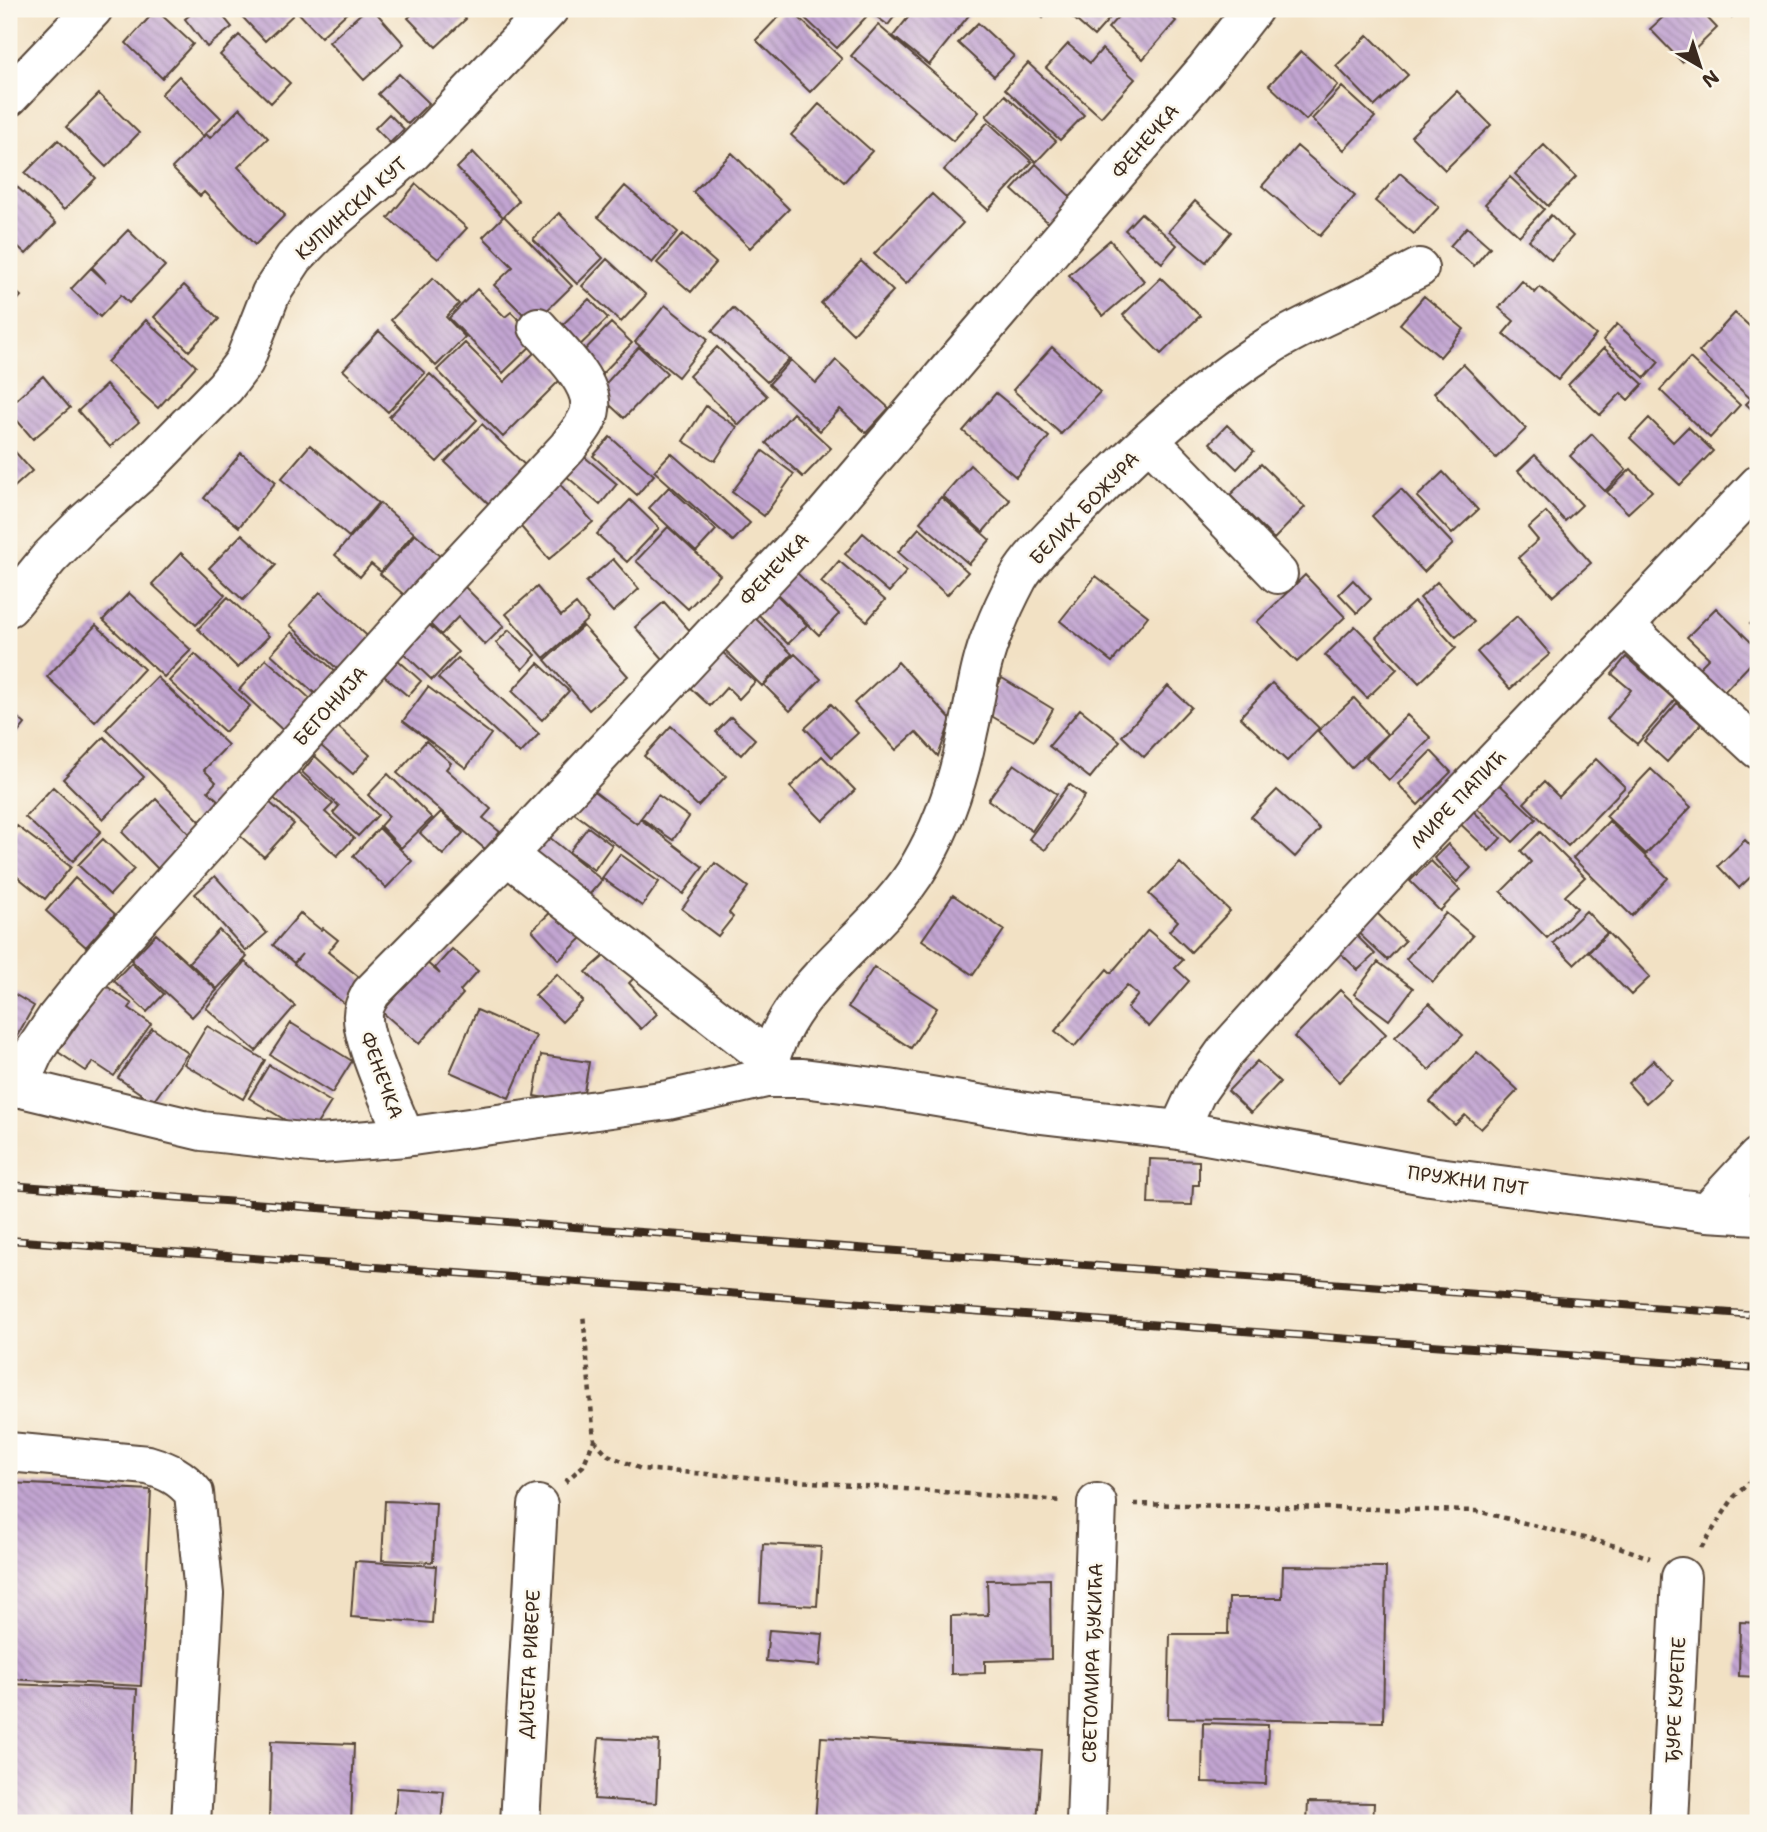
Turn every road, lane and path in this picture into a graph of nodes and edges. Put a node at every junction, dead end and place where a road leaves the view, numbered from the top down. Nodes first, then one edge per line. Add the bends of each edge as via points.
1 (93, 9) edge
2 (549, 9) edge
3 (1253, 9) edge
4 (1738, 9) edge
5 (1730, 17) dead end
6 (9, 97) edge
7 (1419, 268) dead end
8 (538, 327) dead end
9 (1150, 441) junction
10 (1758, 485) edge
11 (1278, 574) dead end
12 (9, 607) edge
13 (1625, 626) junction
14 (1758, 749) edge
15 (507, 855) junction
16 (767, 1068) junction
17 (13, 1086) edge
18 (1180, 1130) junction
19 (405, 1137) junction
20 (1758, 1157) edge
21 (1707, 1212) junction
22 (1758, 1215) edge
23 (583, 1313) dead end
24 (594, 1440) junction
25 (9, 1452) edge
26 (1758, 1475) edge
27 (1097, 1503) junction
28 (537, 1505) joint
29 (1681, 1577) junction
30 (191, 1823) edge
31 (520, 1823) edge
32 (1086, 1823) edge
33 (1669, 1823) edge

1 - 6 street
2 - 12 street, КУПИНСКИ КУТ via 413,152 294,258 271,293 244,362 225,387 143,471 75,531
3 - 15 street, ФЕНЕЧКА via 824,516
4 - 5 path
7 - 9 street, БЕЛИХ БОЖУРА via 1268,346
8 - 17 street, БЕГОНИЈА via 588,392 590,410 583,426 132,926 57,1017
9 - 11 street
9 - 16 street, БЕЛИХ БОЖУРА via 1091,496 1019,576 978,671 968,733 938,831 896,897 794,1011
10 - 13 street, МИРЕ ПАПИЋ
13 - 14 street
13 - 18 street, МИРЕ ПАПИЋ via 1392,868 1225,1052 1196,1093
15 - 16 street
15 - 19 street, ФЕНЕЧКА via 371,993 364,1006 367,1035
16 - 18 street, ПРУЖНИ ПУТ via 803,1078 1032,1113
16 - 19 street, ПРУЖНИ ПУТ via 709,1092
17 - 19 street, ПРУЖНИ ПУТ via 248,1138 320,1144
18 - 21 street, ПРУЖНИ ПУТ via 1430,1176
20 - 21 street
21 - 22 street, ПРУЖНИ ПУТ
23 - 24 path
24 - 27 path via 608,1455 641,1469
24 - 28 path via 583,1466
25 - 30 street via 148,1465 184,1480 194,1493 204,1594
26 - 29 path via 1734,1497
27 - 29 path via 1477,1511 1616,1546 1648,1557
27 - 32 street, СВЕТОМИРА ЂУКИЋА
28 - 31 street, ДИЈЕГА РИВЕРЕ
29 - 33 street, ЂУРЕ КУРЕПЕ

